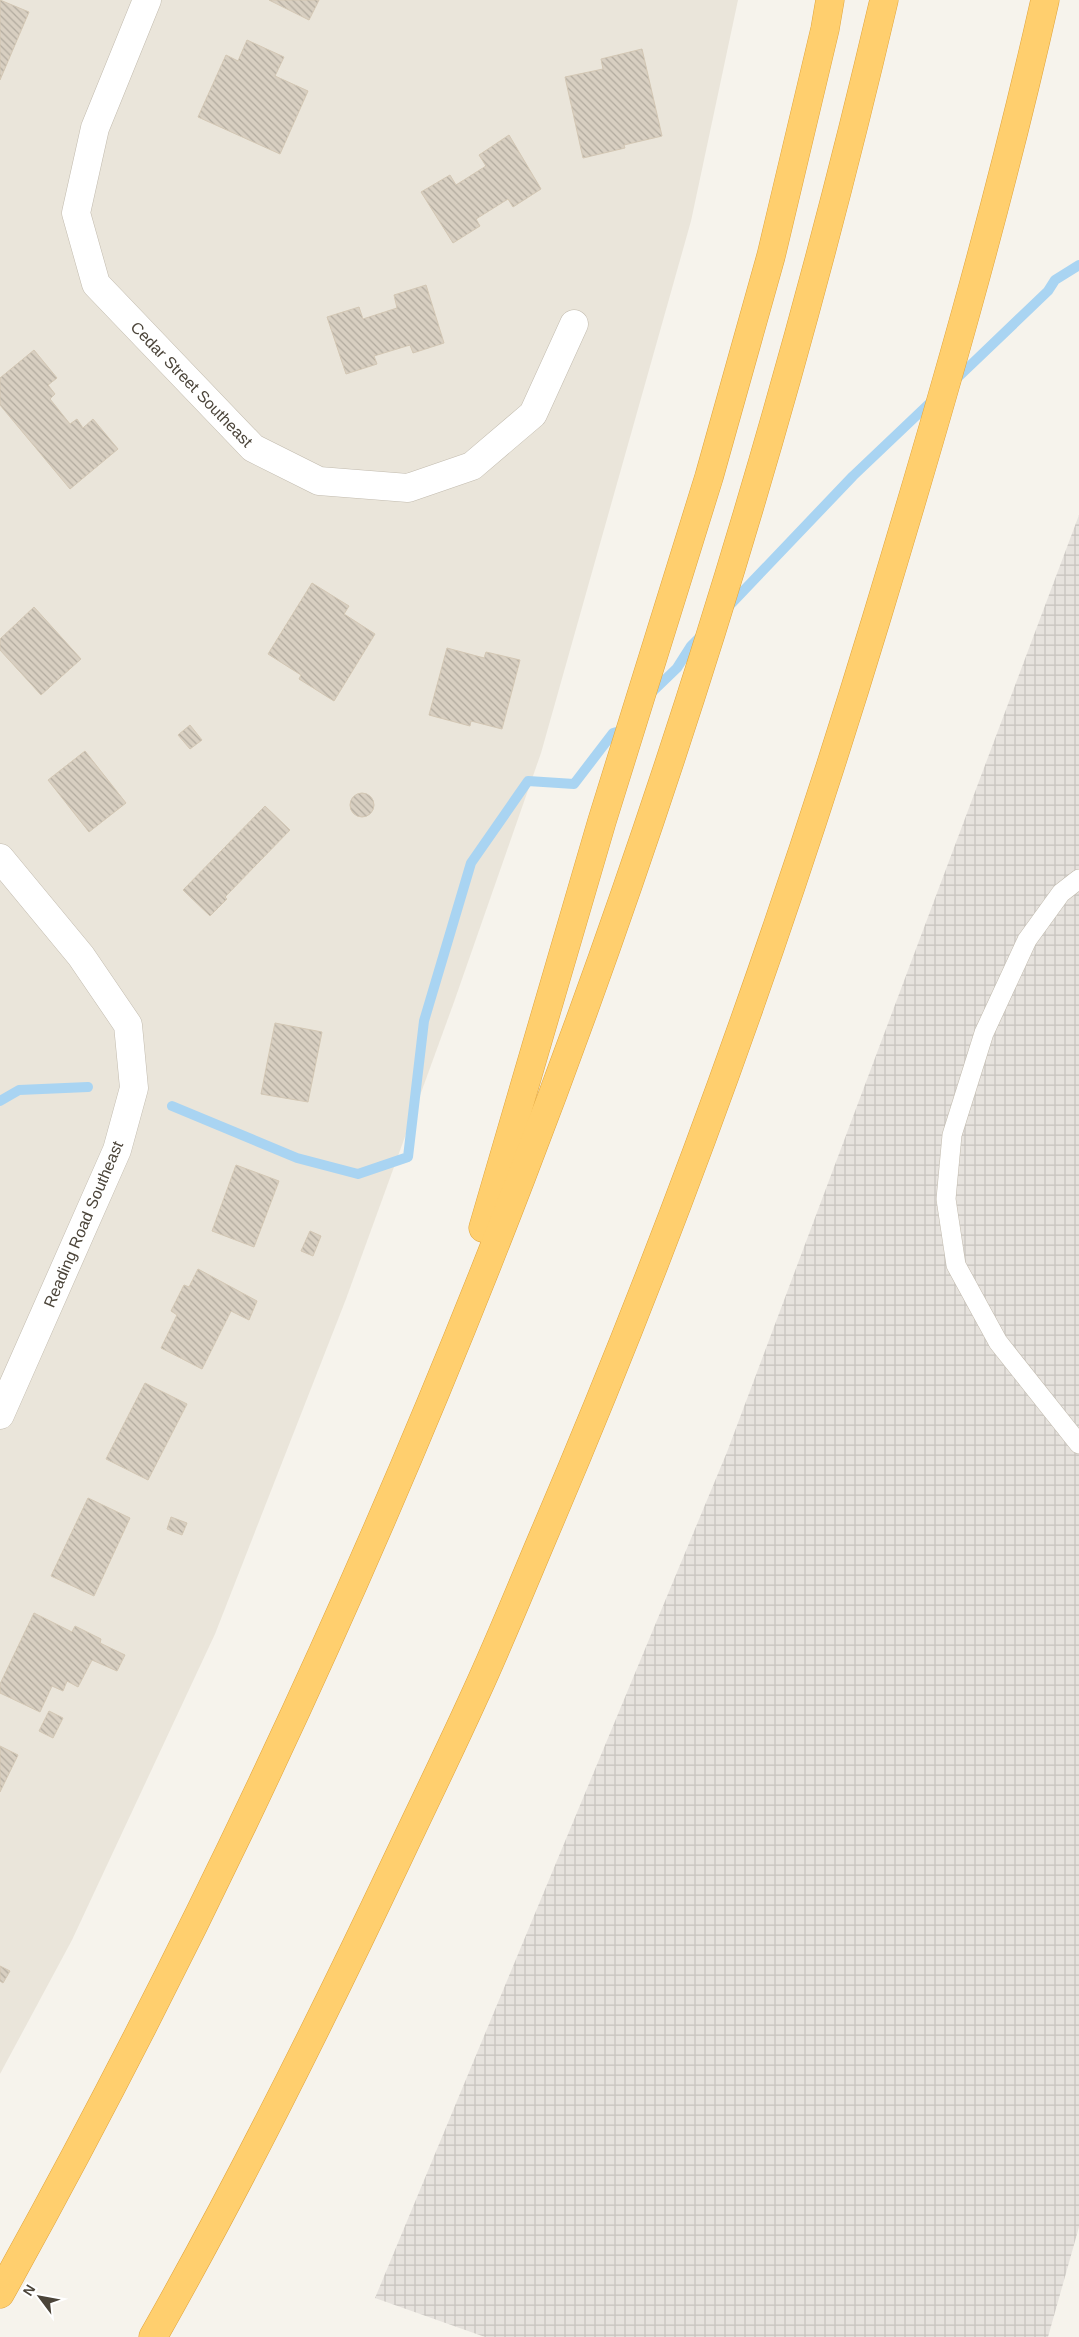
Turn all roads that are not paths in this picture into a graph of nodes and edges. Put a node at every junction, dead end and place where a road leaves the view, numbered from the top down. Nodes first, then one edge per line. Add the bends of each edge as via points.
1 (147, 0) edge
2 (830, 0) edge
3 (884, 0) edge
4 (1044, 2) edge
5 (574, 324) dead end
6 (0, 858) edge
7 (1079, 879) edge
8 (434, 1398) junction
9 (0, 1415) edge
10 (1079, 1444) edge
11 (0, 2294) edge
12 (153, 2337) edge

1 - 5 street, Cedar Street Southeast via 95,128 76,213 96,284 252,448 318,481 408,488 472,466 533,414
2 - 8 highway via 771,256 710,477 602,821
3 - 8 highway via 805,314 727,580 651,818 566,1061
4 - 12 highway via 984,249 843,729 728,1070 654,1266 577,1458 477,1692 292,2075
6 - 9 street, Reading Road Southeast via 81,956 128,1025 134,1088 117,1150
7 - 10 lane via 1061,893 1027,940 984,1033 952,1136 946,1199 956,1264 998,1342
8 - 11 highway via 340,1614 240,1831 80,2150

